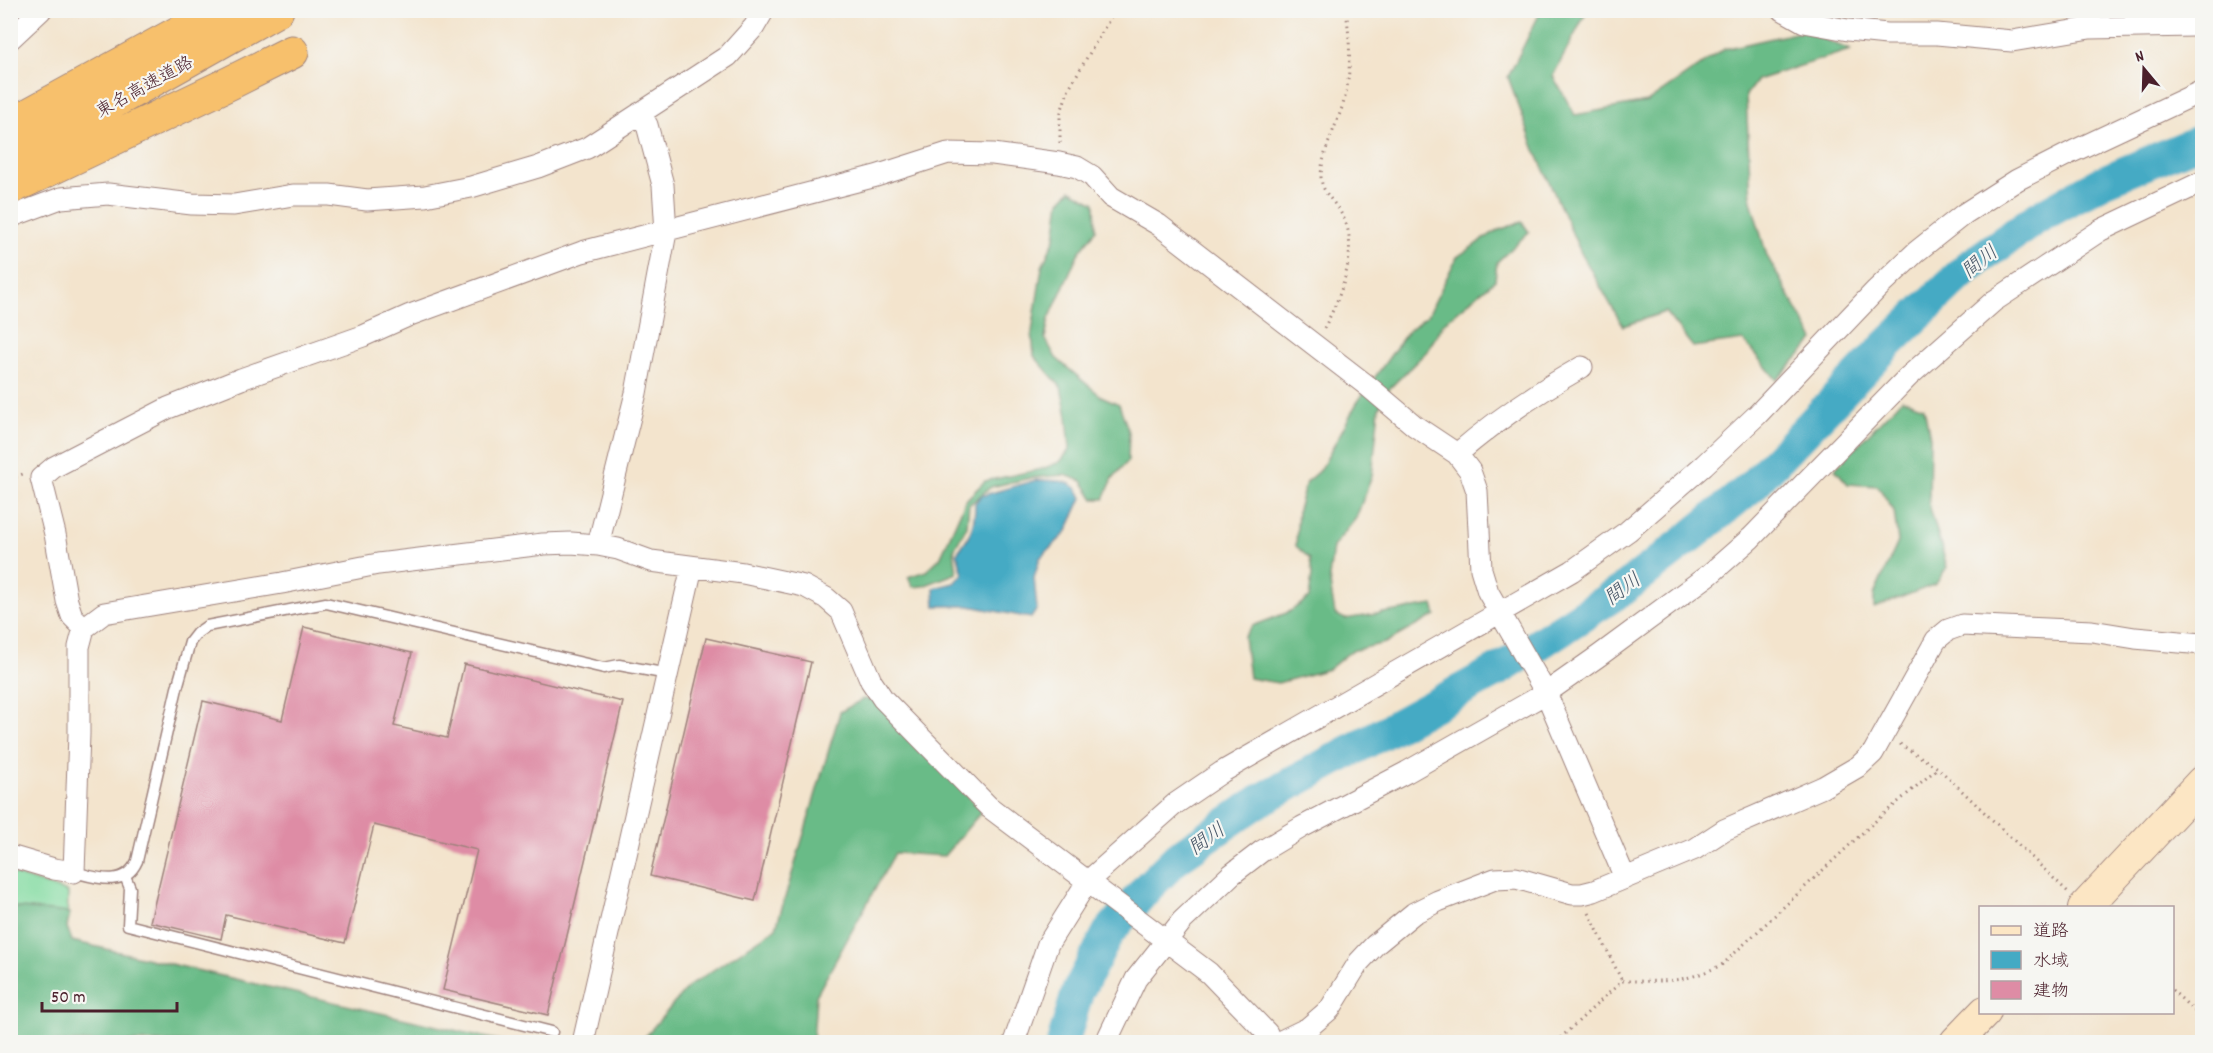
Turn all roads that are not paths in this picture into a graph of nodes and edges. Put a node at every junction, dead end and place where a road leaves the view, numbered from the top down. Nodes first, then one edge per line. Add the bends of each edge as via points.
1 (41, 10) edge
2 (220, 10) edge
3 (277, 10) edge
4 (764, 10) edge
5 (1783, 10) edge
6 (2199, 10) edge
7 (10, 39) edge
8 (292, 52) dead end
9 (2202, 91) edge
10 (640, 113) junction
11 (10, 125) edge
12 (10, 159) edge
13 (2202, 182) edge
14 (10, 188) edge
15 (10, 217) edge
16 (666, 232) junction
17 (1582, 367) dead end
18 (1457, 453) junction
19 (598, 545) junction
20 (693, 567) junction
21 (1501, 617) junction
22 (84, 628) junction
23 (2202, 644) edge
24 (668, 675) junction
25 (1545, 689) junction
26 (2202, 782) edge
27 (10, 856) edge
28 (74, 872) junction
29 (125, 876) junction
30 (1624, 878) junction
31 (1090, 884) junction
32 (2085, 906) edge
33 (1162, 939) junction
34 (1983, 1014) edge
35 (552, 1032) dead end
36 (584, 1038) dead end
37 (1014, 1042) edge
38 (1106, 1042) edge
39 (1270, 1042) edge
40 (1279, 1042) edge
41 (1956, 1042) edge

1 - 7 street
2 - 11 highway, 東名高速道路
3 - 12 highway, 東名高速道路
4 - 10 street via 728,56
5 - 6 street via 1804,22 1848,30 2012,41 2090,28 2193,26 2200,21
8 - 14 highway
9 - 21 street via 2017,180 1964,214 1916,252 1757,416 1645,516 1572,571
10 - 15 street via 586,148 548,164 425,196 368,200 293,195 234,205 108,194 61,198
10 - 16 street via 647,125 663,185
13 - 25 street via 2102,230 1994,301 1908,377 1751,538 1710,574
16 - 18 street via 948,153 993,154 1077,167 1092,176 1111,197 1159,225 1415,426
16 - 19 street via 636,393
16 - 22 street via 582,252 240,379 168,408 54,467 41,478 67,601 72,616
17 - 18 street via 1539,392
18 - 21 street via 1470,471 1477,491 1481,569
19 - 20 street via 651,561
19 - 22 street via 543,544 378,564 104,614
20 - 24 street
20 - 31 street via 804,586 826,598 840,611 883,699 989,807
21 - 25 street
21 - 31 street via 1222,772 1175,804
22 - 28 street via 80,647
23 - 30 street via 2092,632 1962,626 1948,630 1936,640 1873,753 1859,766 1823,787 1724,830 1695,849
24 - 29 lane via 619,664 604,668 326,603 207,627 190,642 137,861 133,871
24 - 36 street
25 - 30 street
25 - 33 street via 1407,772 1262,851
26 - 32 main road
27 - 28 street
28 - 29 lane via 95,878
29 - 35 lane via 130,888 128,925
30 - 40 street via 1582,894 1516,878 1495,879 1438,901 1414,914 1375,945 1330,1009 1308,1028
31 - 33 street
31 - 37 street via 1048,944
33 - 38 street via 1136,979
33 - 39 street via 1209,973 1267,1033
34 - 41 main road

